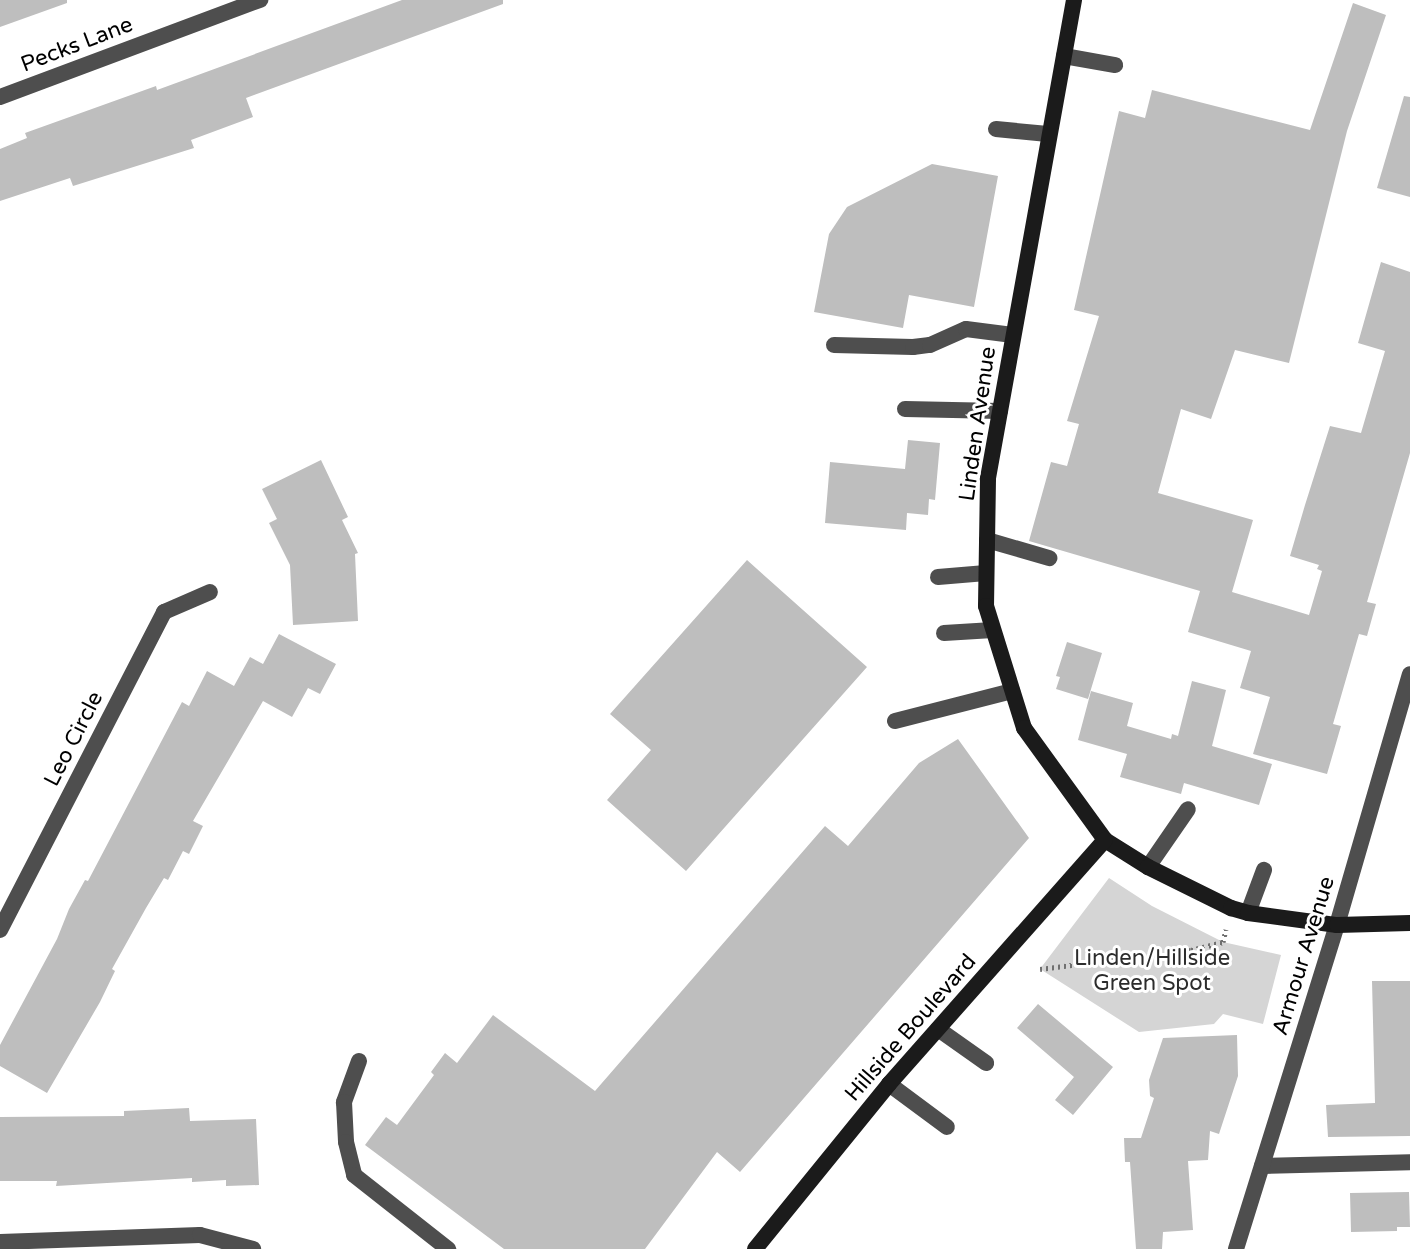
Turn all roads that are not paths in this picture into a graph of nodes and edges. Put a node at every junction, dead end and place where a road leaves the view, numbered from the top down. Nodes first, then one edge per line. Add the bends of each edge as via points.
1 (260, 0) edge
2 (1074, 0) edge
3 (1064, 56) junction
4 (1115, 65) dead end
5 (0, 97) edge
6 (996, 129) dead end
7 (1048, 134) junction
8 (1013, 335) junction
9 (834, 345) dead end
10 (905, 409) dead end
11 (1000, 411) junction
12 (987, 540) junction
13 (1049, 558) dead end
14 (986, 573) junction
15 (938, 577) dead end
16 (210, 592) dead end
17 (993, 630) junction
18 (944, 633) dead end
19 (1410, 674) edge
20 (1012, 691) junction
21 (895, 721) dead end
22 (1188, 809) dead end
23 (1105, 840) junction
24 (1148, 867) junction
25 (1264, 870) dead end
26 (1248, 913) junction
27 (1410, 923) edge
28 (1337, 925) junction
29 (0, 930) edge
30 (938, 1029) junction
31 (359, 1061) dead end
32 (986, 1063) dead end
33 (889, 1084) junction
34 (947, 1127) dead end
35 (1410, 1162) edge
36 (1262, 1166) junction
37 (0, 1242) edge
38 (253, 1249) edge
39 (448, 1249) edge
40 (755, 1249) edge
41 (1236, 1249) edge

1 - 5 street, Pecks Lane
2 - 3 main road, Linden Avenue
3 - 4 street
3 - 7 main road, Linden Avenue
6 - 7 street
7 - 8 main road, Linden Avenue
8 - 9 street via 966,329 922,346
8 - 11 main road, Linden Avenue
10 - 11 street
11 - 12 main road, Linden Avenue via 988,479
12 - 13 street
12 - 14 main road, Linden Avenue
14 - 15 street
14 - 17 main road, Linden Avenue via 986,606
16 - 29 street, Leo Circle via 164,612
17 - 18 street
17 - 20 main road, Linden Avenue
19 - 28 street, Armour Avenue
20 - 21 street
20 - 23 main road, Linden Avenue via 1024,728
22 - 24 street
23 - 24 main road, Linden Avenue
23 - 30 main road, Hillside Boulevard
24 - 26 main road, Linden Avenue
25 - 26 street
26 - 28 main road, Linden Avenue
27 - 28 main road, Linden Avenue
28 - 36 street, Armour Avenue
30 - 32 street
30 - 33 main road, Hillside Boulevard
31 - 39 street via 344,1102 354,1175
33 - 34 street
33 - 40 main road, Hillside Boulevard
35 - 36 street
36 - 41 street, Armour Avenue
37 - 38 street via 200,1235

